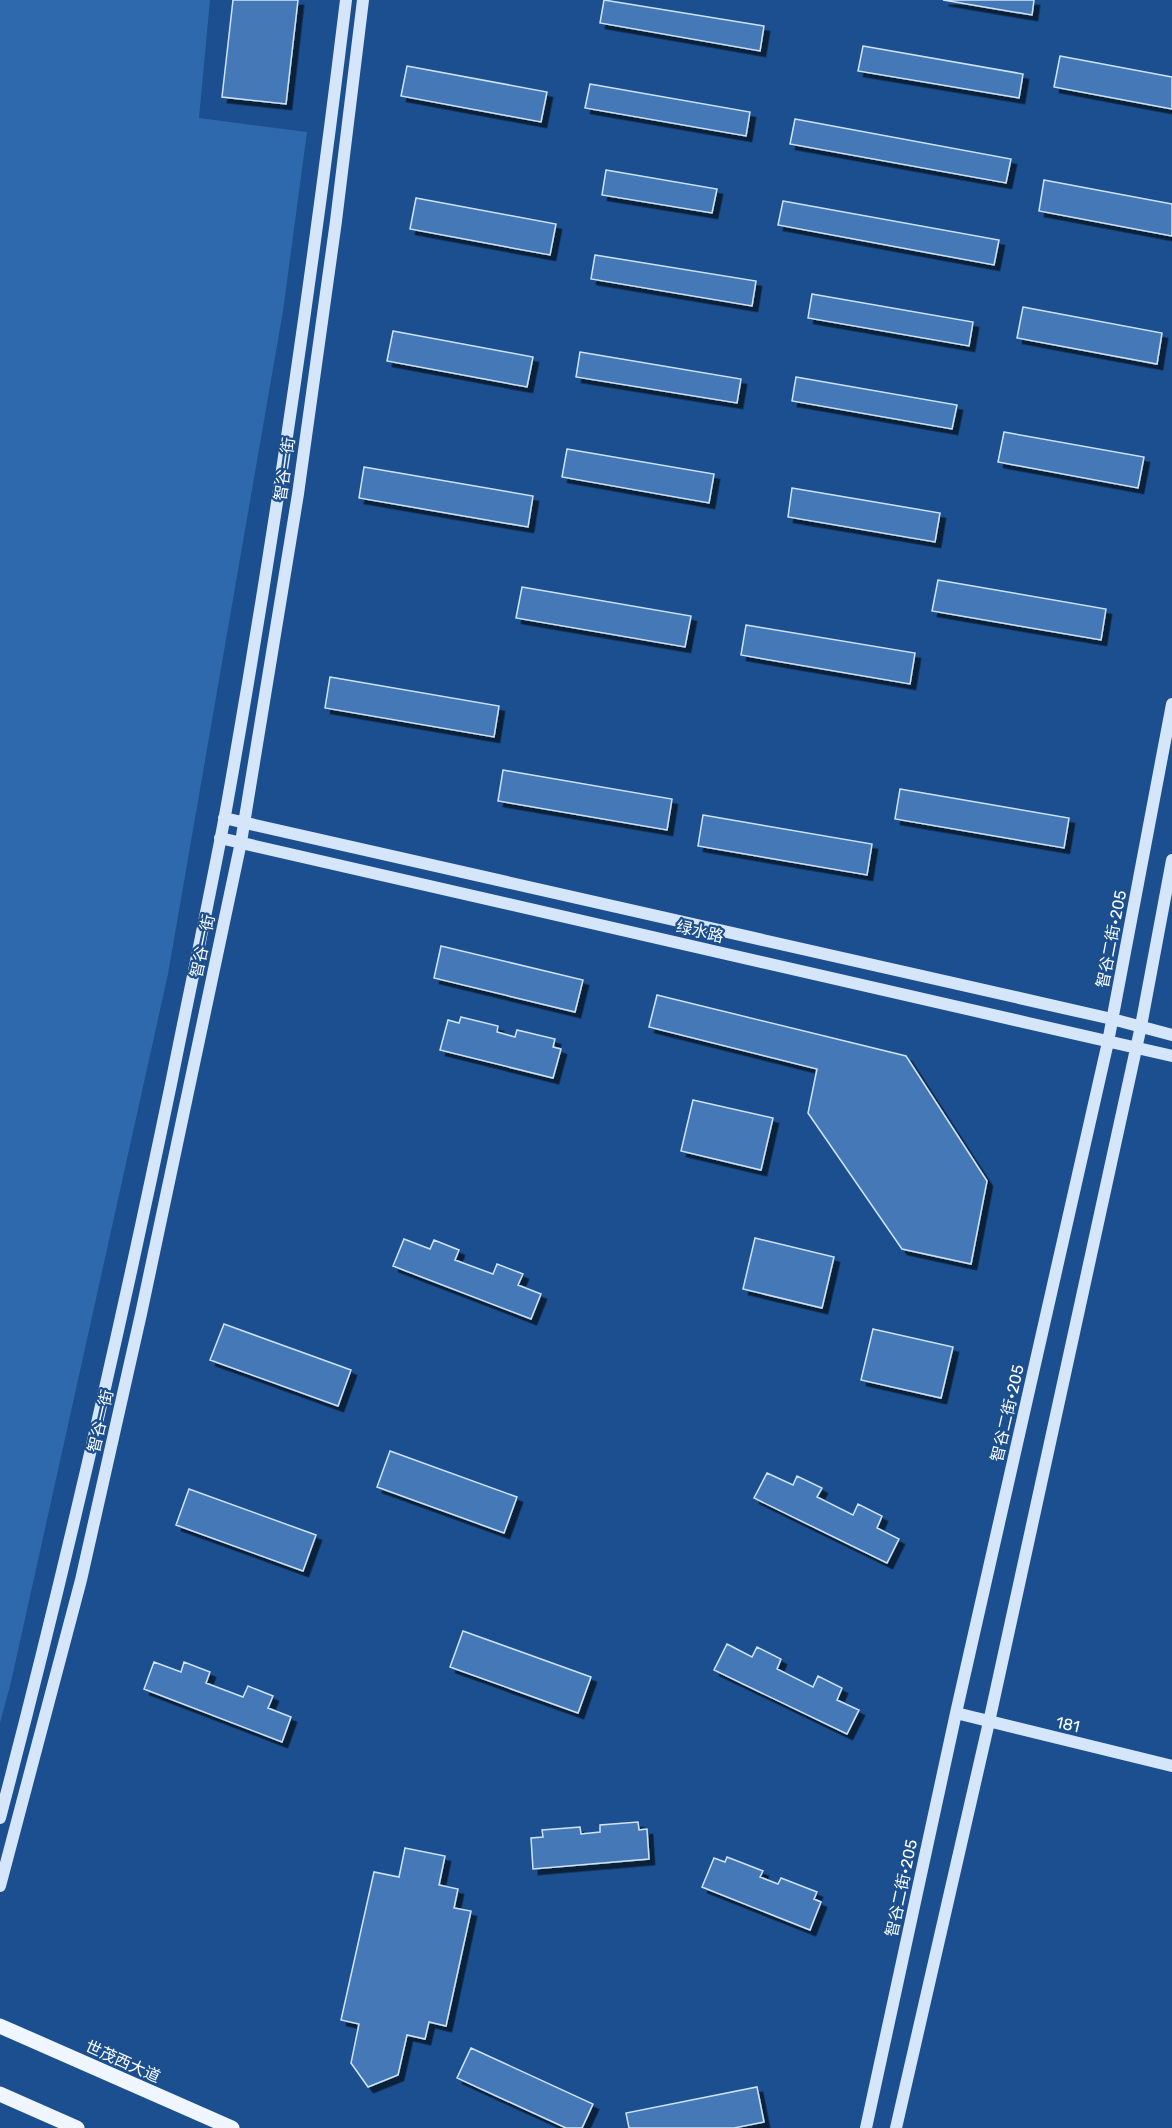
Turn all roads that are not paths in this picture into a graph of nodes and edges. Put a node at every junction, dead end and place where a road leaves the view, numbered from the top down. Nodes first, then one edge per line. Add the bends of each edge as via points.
1 (346, 0) edge
2 (363, 0) edge
3 (1172, 704) edge
4 (224, 818) junction
5 (243, 822) junction
6 (220, 838) junction
7 (241, 842) junction
8 (1172, 860) edge
9 (1112, 1019) junction
10 (1141, 1026) junction
11 (1172, 1035) edge
12 (1108, 1042) junction
13 (1137, 1047) junction
14 (1172, 1056) edge
15 (956, 1713) junction
16 (989, 1722) junction
17 (1172, 1766) edge
18 (0, 1818) edge
19 (0, 1886) edge
20 (0, 2026) edge
21 (0, 2094) edge
22 (77, 2128) edge
23 (232, 2128) edge
24 (866, 2128) edge
25 (896, 2128) edge

1 - 4 main road, 智谷一街 via 306,311
2 - 5 main road, 智谷一街 via 299,482
3 - 9 main road, 智谷二街•205
4 - 5 main road, 绿水路
4 - 6 main road, 智谷一街
5 - 7 main road, 智谷一街
5 - 9 main road, 绿水路
6 - 7 main road, 绿水路
6 - 18 main road, 智谷一街 via 110,1370 48,1636
7 - 12 main road, 绿水路
7 - 19 main road, 智谷一街 via 81,1580
8 - 10 main road
9 - 10 main road, 绿水路
9 - 12 main road, 智谷二街•205
10 - 11 main road, 绿水路
10 - 13 main road
12 - 13 main road, 绿水路
12 - 15 main road, 智谷二街•205
13 - 14 main road, 绿水路
13 - 16 main road
15 - 16 main road, 181
15 - 24 main road, 智谷二街•205
16 - 17 main road, 181
16 - 25 main road
20 - 23 main road, 世茂西大道
21 - 22 main road

